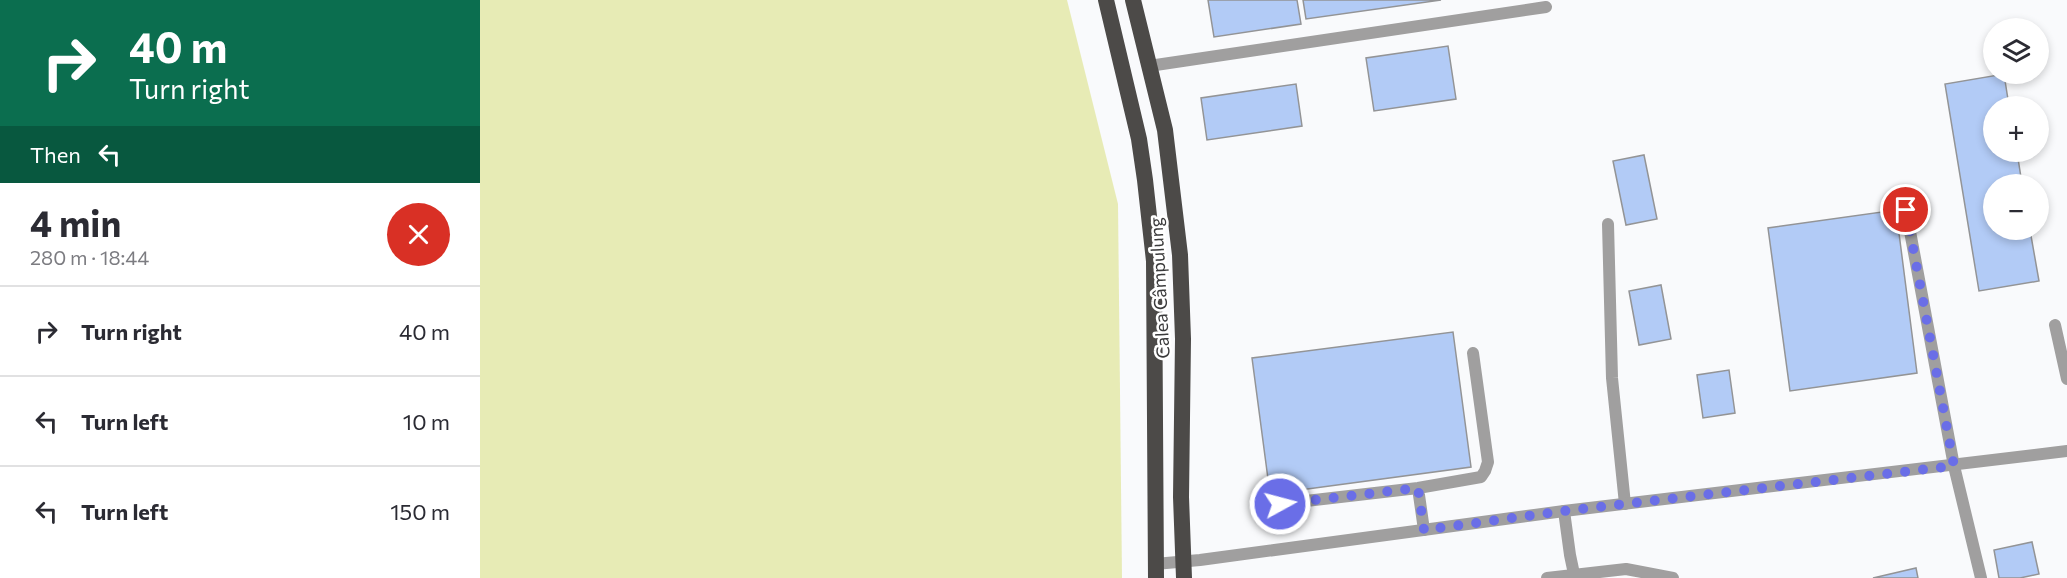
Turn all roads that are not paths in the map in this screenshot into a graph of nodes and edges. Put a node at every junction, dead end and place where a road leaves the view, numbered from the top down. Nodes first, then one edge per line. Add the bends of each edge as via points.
1 (1106, 0) edge
2 (1133, 0) edge
3 (1546, 7) dead end
4 (1149, 66) junction
5 (1906, 210) dead end
6 (1608, 224) dead end
7 (2055, 325) dead end
8 (1473, 353) dead end
9 (2067, 379) edge
10 (2067, 451) edge
11 (1954, 466) junction
12 (1418, 488) junction
13 (1280, 504) dead end
14 (1625, 504) junction
15 (1564, 511) junction
16 (1424, 530) junction
17 (1183, 570) edge
18 (1156, 571) edge
19 (1574, 574) junction
20 (1547, 578) edge
21 (1673, 578) edge
22 (1982, 578) edge

1 - 18 highway, Calea Câmpulung via 1139,139 1154,261
2 - 4 highway, Calea Câmpulung
3 - 4 street
4 - 17 highway, Calea Câmpulung via 1165,130 1180,255
5 - 11 street
6 - 14 street via 1612,378
7 - 9 street
8 - 12 street via 1488,462 1485,471 1481,477
10 - 11 street
11 - 14 street
11 - 22 street
12 - 13 street
12 - 16 street
14 - 15 street
15 - 16 street
15 - 19 street
16 - 17 street
17 - 18 street
19 - 20 street
19 - 21 street via 1626,569

